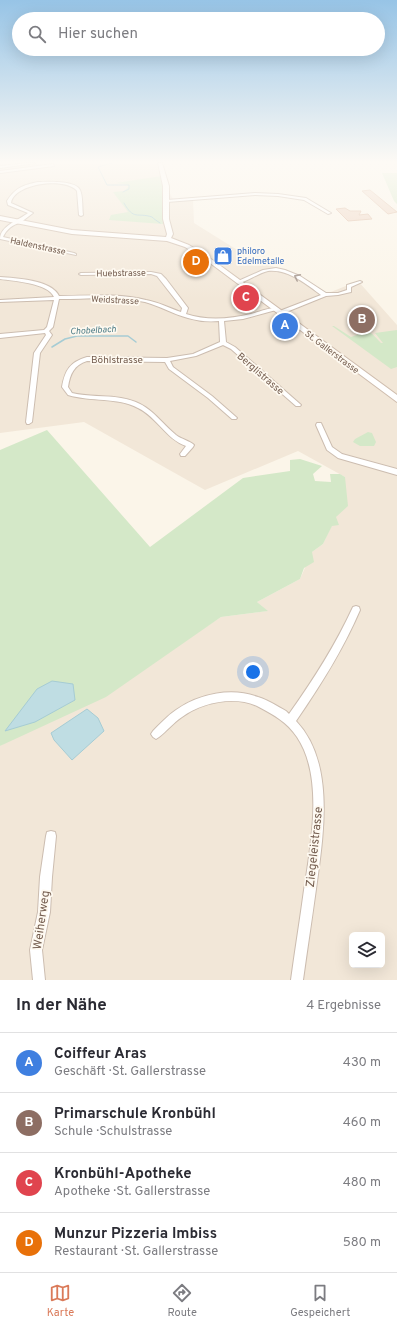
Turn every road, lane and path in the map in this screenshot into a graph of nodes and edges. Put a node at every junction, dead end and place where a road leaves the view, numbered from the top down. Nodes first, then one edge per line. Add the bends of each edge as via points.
1 (19, 209) edge
2 (81, 209) edge
3 (167, 209) edge
4 (321, 209) edge
5 (329, 213) dead end
6 (81, 214) dead end
7 (0, 218) edge
8 (18, 222) junction
9 (168, 238) junction
10 (74, 254) dead end
11 (81, 274) dead end
12 (0, 278) edge
13 (238, 282) junction
14 (360, 282) dead end
15 (325, 295) junction
16 (57, 298) junction
17 (0, 301) edge
18 (277, 311) junction
19 (183, 314) junction
20 (221, 320) junction
21 (46, 331) junction
22 (0, 336) edge
23 (223, 343) junction
24 (167, 360) junction
25 (397, 400) edge
26 (298, 405) dead end
27 (234, 418) dead end
28 (30, 422) dead end
29 (319, 424) dead end
30 (183, 454) dead end
31 (397, 472) edge
32 (356, 610) dead end
33 (290, 721) junction
34 (156, 734) dead end
35 (51, 836) dead end
36 (39, 980) edge
37 (297, 980) edge

1 - 8 street via 31,214
2 - 6 street
3 - 9 main road via 170,234
4 - 5 street
7 - 8 main road
8 - 9 main road via 72,232
8 - 10 street, Haldenstrasse via 6,230 1,238
9 - 13 main road, St. Gallerstrasse via 192,249
11 - 19 street, Huebstrasse via 159,275 185,308
12 - 16 street via 49,288 55,292
15 -> 13 street via 292,275 278,271 265,271
13 - 18 main road, St. Gallerstrasse
14 - 15 street, Weidstrasse via 349,286 349,291
15 - 18 street, Weidstrasse
16 - 17 street, Weidstrasse
16 - 19 street, Weidstrasse via 139,300
16 - 21 street via 50,327
18 - 20 street, Weidstrasse
18 - 25 main road, St. Gallerstrasse
19 - 20 street, Weidstrasse
20 - 23 street
21 - 22 street
21 - 28 street via 48,339 37,353
23 - 24 street, Böhlstrasse via 194,355
23 - 26 street, Berglistrasse via 233,348
24 - 27 street via 171,368
24 - 30 street, Böhlstrasse via 87,359 71,366 65,388 73,396 121,400 148,410 171,434 191,446
29 - 31 street via 329,448 334,453 344,459
32 - 33 street via 336,654
33 - 34 street, Ziegeleistrasse via 260,702 224,696 178,714
33 - 37 street, Ziegeleistrasse via 309,751 316,771 319,800 318,839
35 - 36 street, Weiherweg via 44,912 36,950

